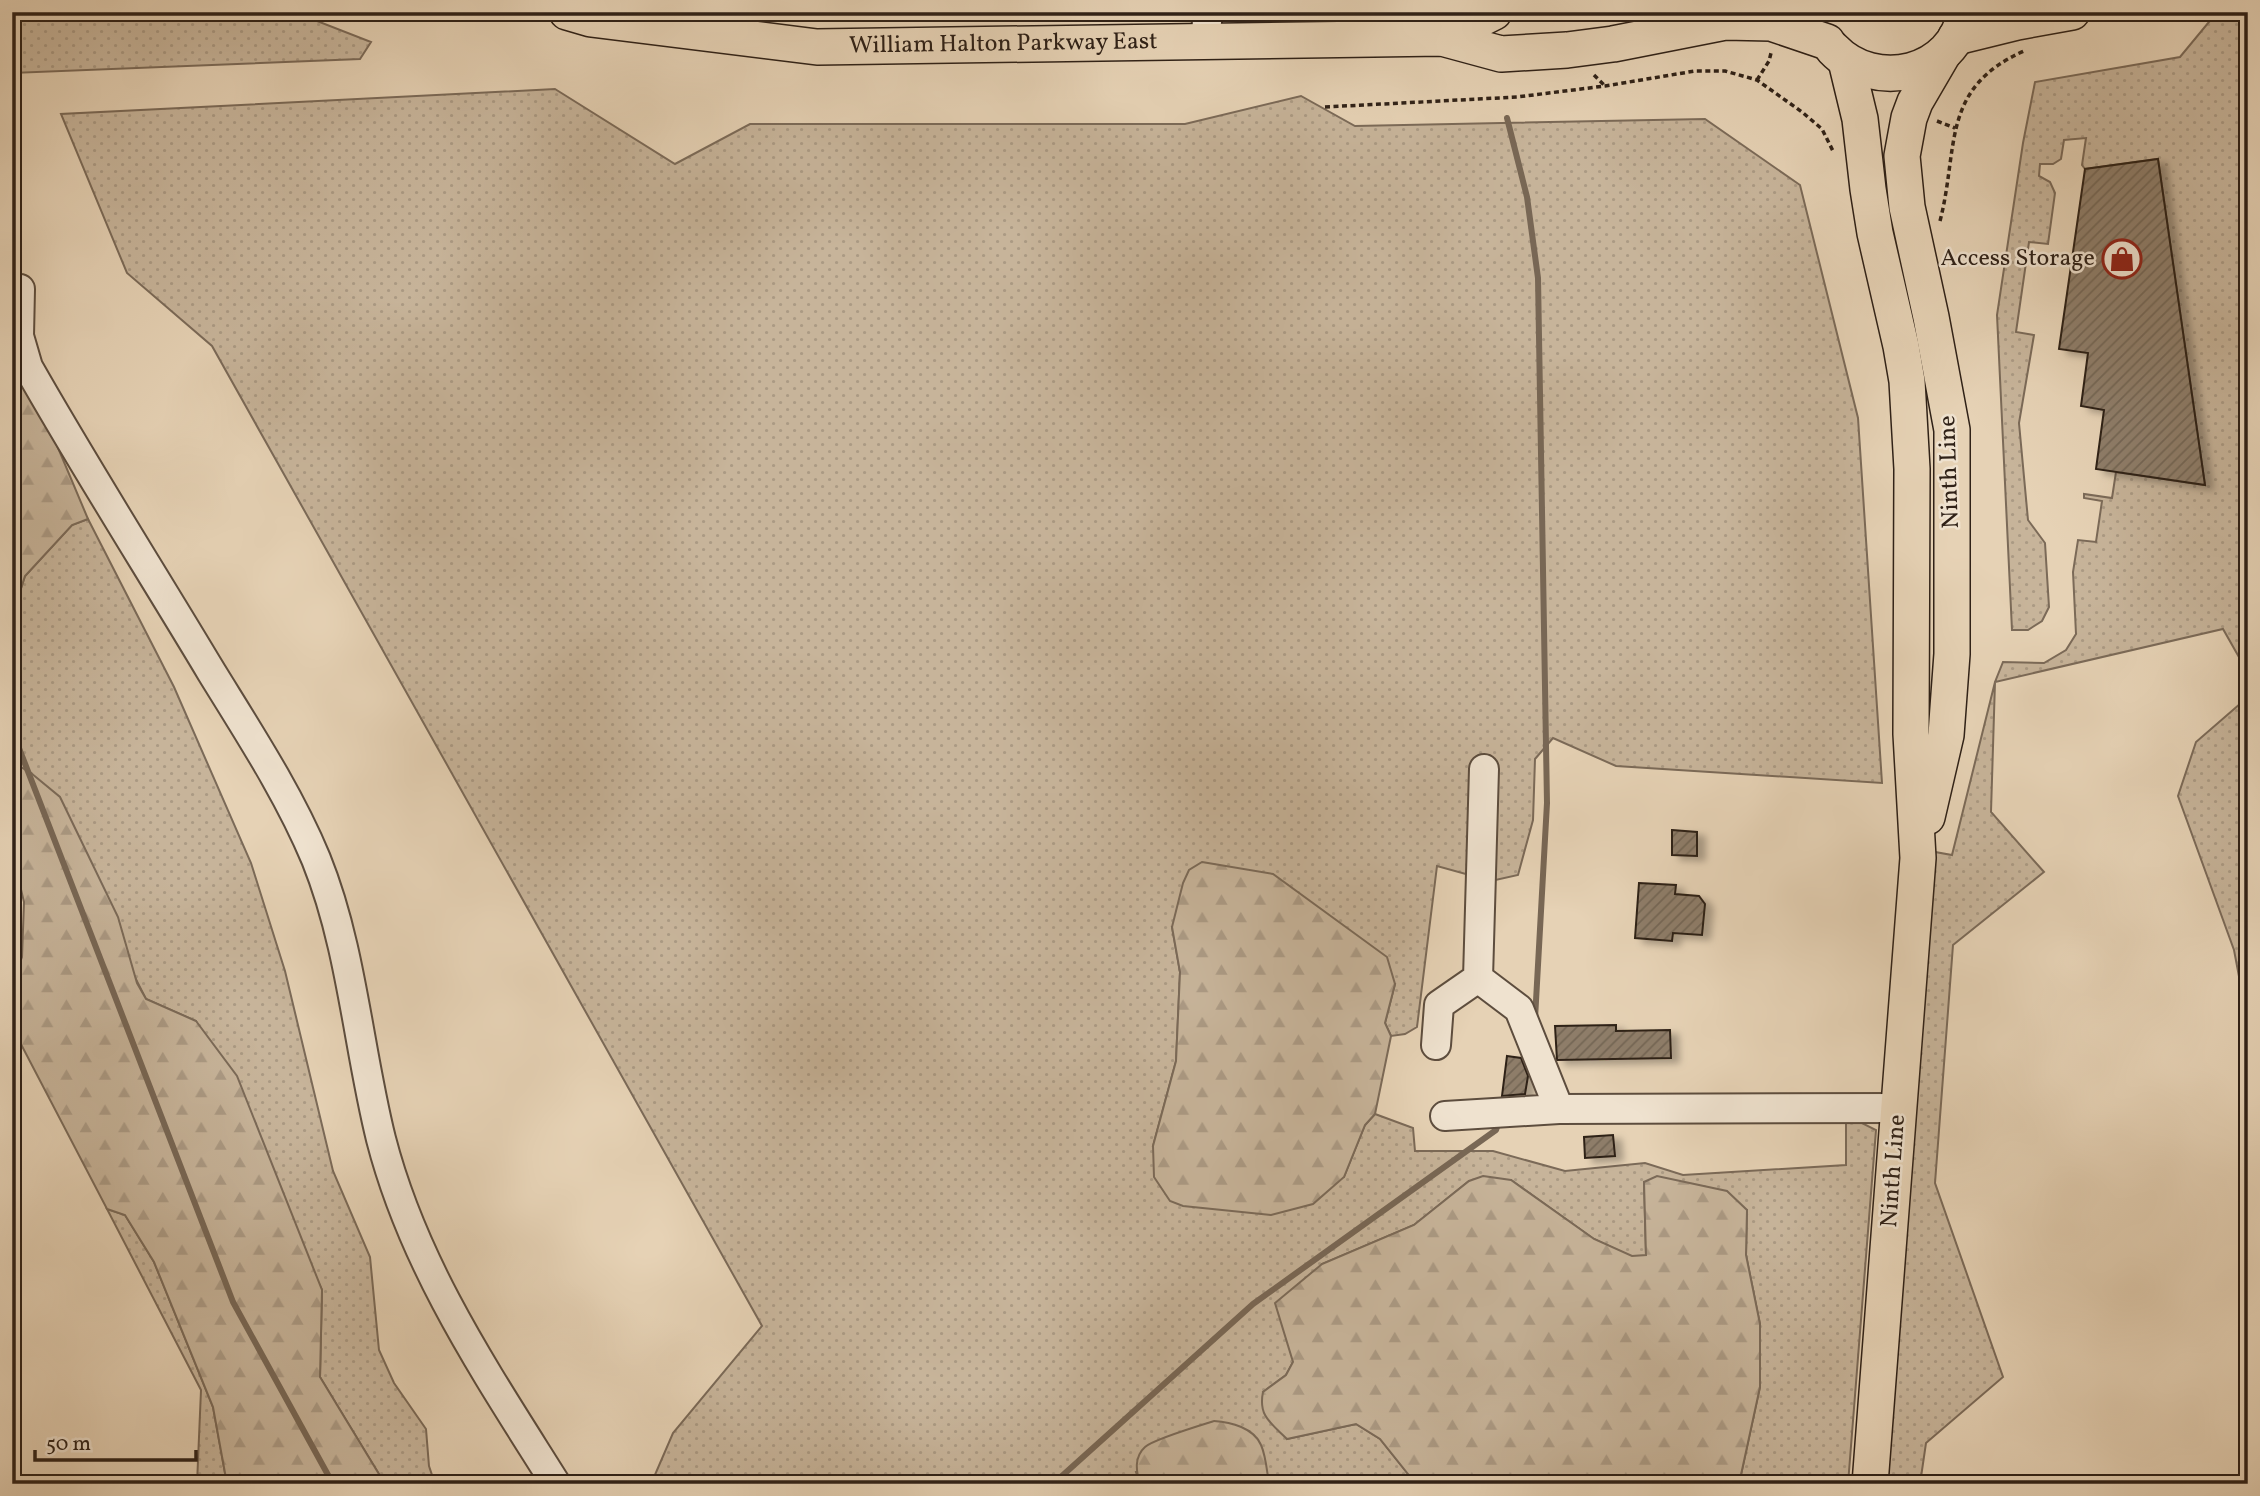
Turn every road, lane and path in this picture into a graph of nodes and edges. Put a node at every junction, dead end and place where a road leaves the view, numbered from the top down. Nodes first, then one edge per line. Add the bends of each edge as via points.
1 (567, 12) edge
2 (1494, 12) edge
3 (2072, 12) edge
4 (1385, 25) edge
5 (1207, 27) edge
6 (1955, 34) edge
7 (1442, 38) junction
8 (1829, 38) edge
9 (2028, 49) dead end
10 (1771, 51) dead end
11 (1757, 80) junction
12 (1325, 107) dead end
13 (1930, 118) dead end
14 (1955, 128) junction
15 (1835, 154) dead end
16 (1941, 219) dead end
17 (20, 289) dead end
18 (1484, 769) dead end
19 (1918, 858) junction
20 (1478, 978) junction
21 (1436, 1045) dead end
22 (1899, 1108) junction
23 (1559, 1109) junction
24 (1445, 1116) dead end
25 (556, 1484) edge
26 (1870, 1484) edge

1 - 5 main road, William Halton Parkway East via 591,19 817,47
2 - 7 main road, William Halton Parkway East
3 - 6 main road, William Halton Parkway East
4 - 5 main road, William Halton Parkway East
4 - 7 main road, William Halton Parkway East
6 - 8 main road, William Halton Parkway East via 1921,68 1895,75 1870,72
6 - 19 main road, Ninth Line via 1915,102 1902,156 1907,207 1952,430 1953,624 1946,735
7 - 8 main road, William Halton Parkway East via 1501,54 1613,44 1725,22 1771,23
8 - 19 main road, Ninth Line via 1860,119 1870,200 1906,381 1912,468 1911,734
9 - 14 path via 2001,61 1980,79
10 - 11 path
11 - 12 path via 1725,71 1695,71 1517,97
11 - 15 path via 1822,129
13 - 14 path
14 - 16 path
17 - 25 lane via 19,336 28,368 251,736 315,857 333,907 381,1139 405,1217 462,1334
18 - 20 lane
19 - 22 main road, Ninth Line
20 - 21 lane via 1439,1006
20 - 23 lane via 1519,1009
22 - 23 lane
22 - 26 main road, Ninth Line
23 - 24 lane

